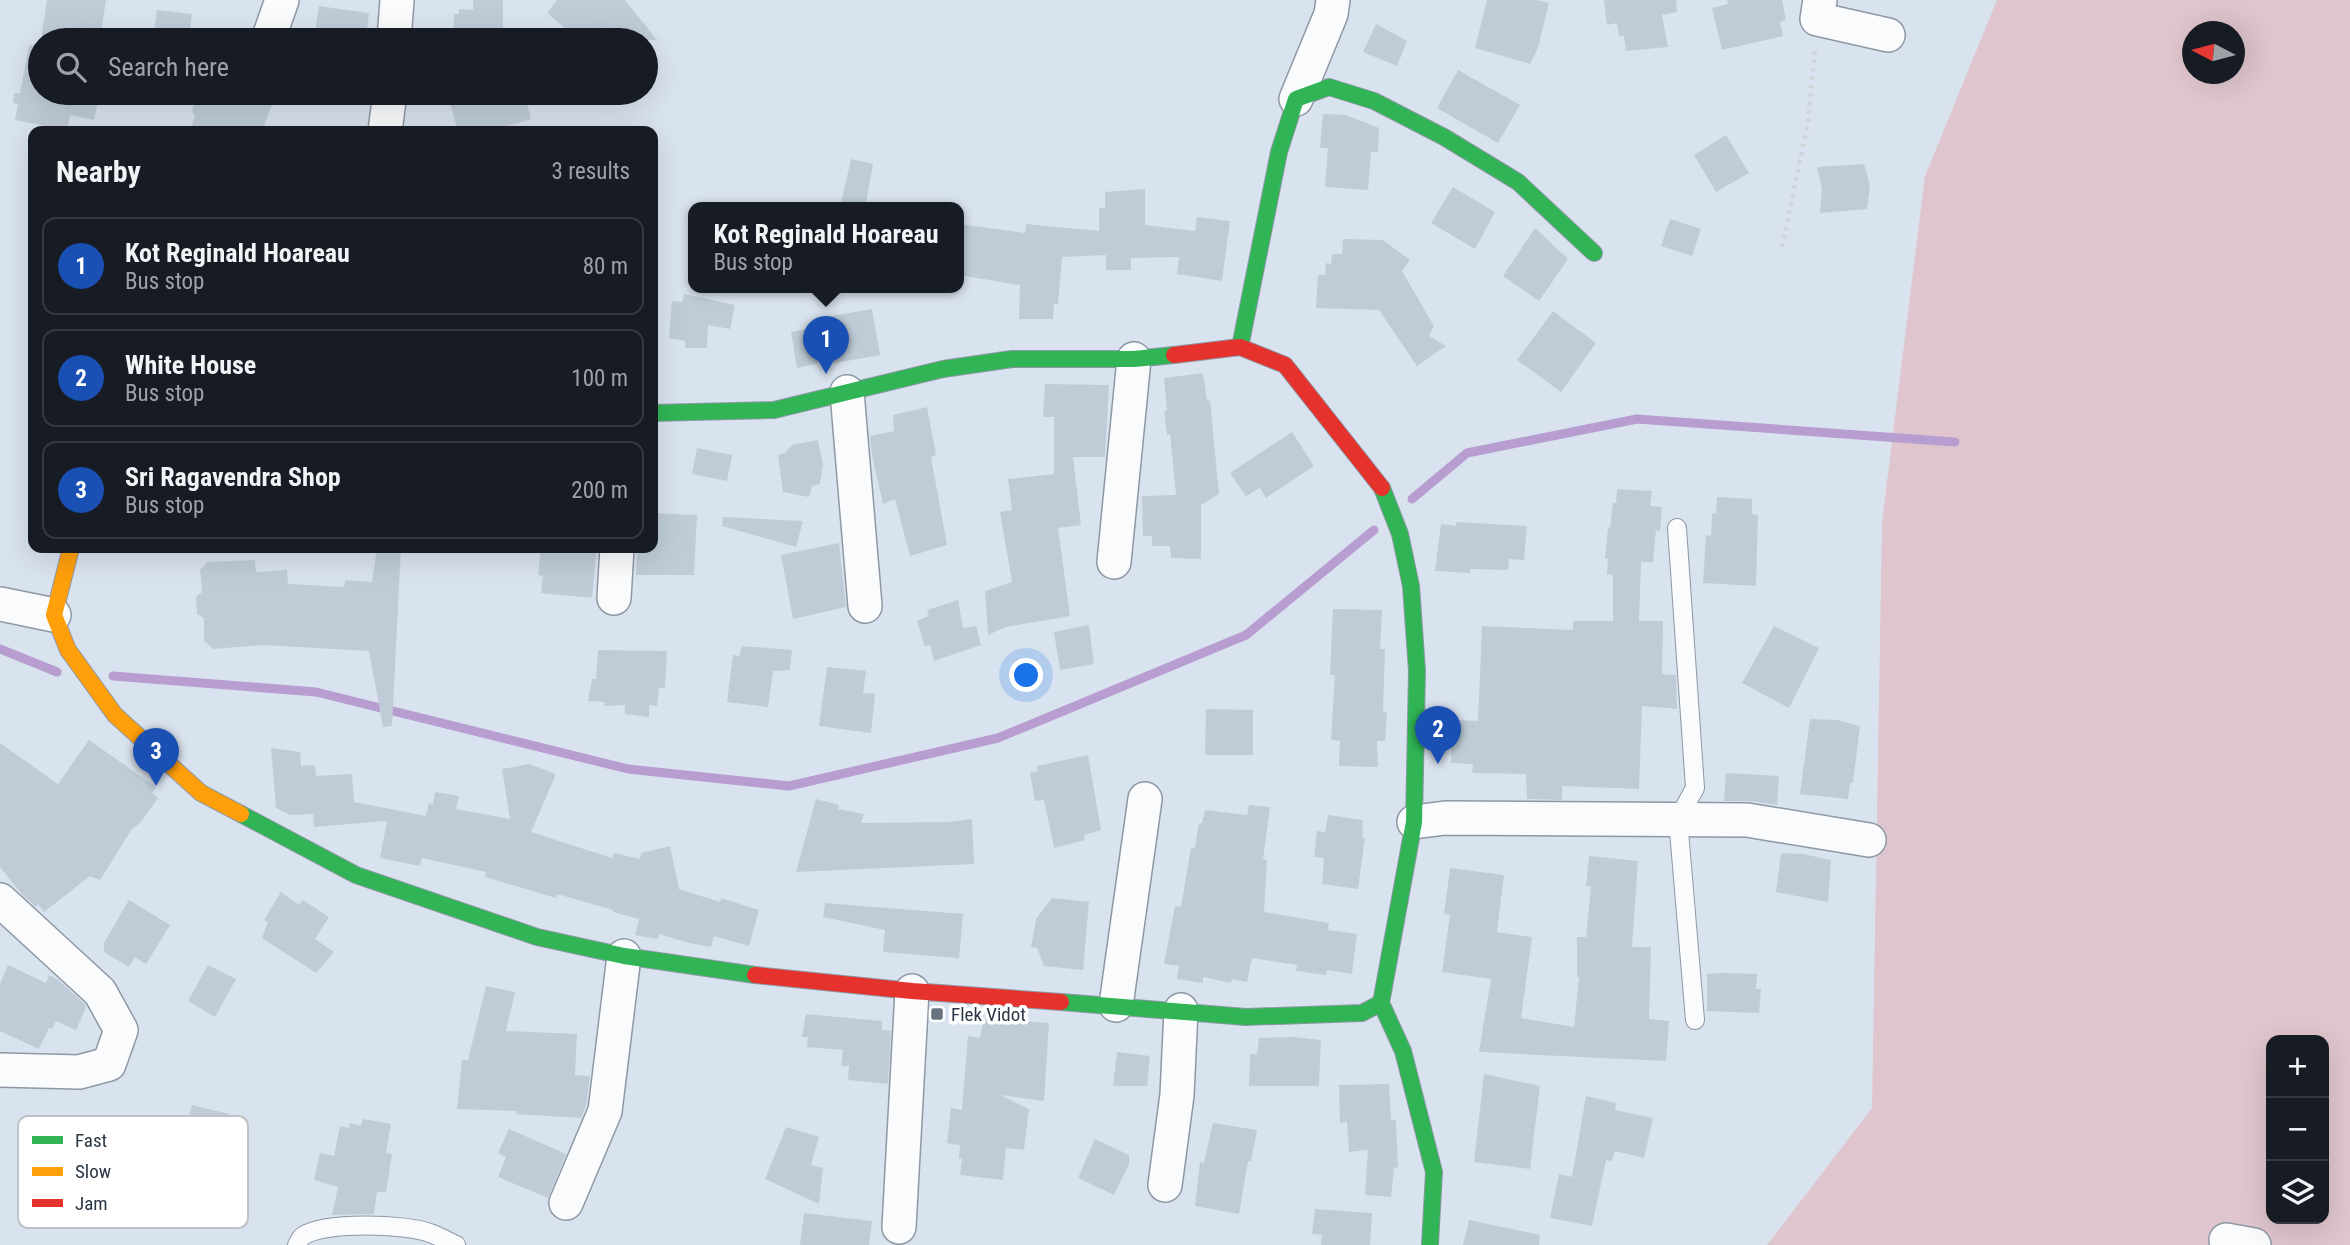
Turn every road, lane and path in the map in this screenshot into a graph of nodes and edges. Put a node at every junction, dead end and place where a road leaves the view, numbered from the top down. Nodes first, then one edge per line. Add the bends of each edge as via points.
1 (282, 0) edge
2 (397, 0) edge
3 (1333, 0) edge
4 (1818, 9) edge
5 (272, 28) edge
6 (395, 28) edge
7 (1888, 35) dead end
8 (1296, 99) junction
9 (388, 105) edge
10 (386, 126) edge
11 (1783, 247) dead end
12 (1594, 253) dead end
13 (1240, 347) junction
14 (1134, 359) junction
15 (847, 392) junction
16 (658, 413) edge
17 (1677, 528) dead end
18 (70, 553) edge
19 (617, 553) edge
20 (1114, 562) dead end
21 (614, 598) dead end
22 (0, 604) edge
23 (865, 606) dead end
24 (54, 615) junction
25 (1144, 799) dead end
26 (1678, 820) junction
27 (1414, 822) junction
28 (1870, 840) dead end
29 (0, 900) edge
30 (624, 956) junction
31 (912, 990) junction
32 (1381, 1003) junction
33 (1116, 1005) junction
34 (1181, 1010) junction
35 (1695, 1020) dead end
36 (0, 1070) edge
37 (1165, 1185) dead end
38 (566, 1203) dead end
39 (899, 1227) dead end
40 (297, 1245) edge
41 (456, 1245) edge
42 (1430, 1245) edge

1 - 5 street
2 - 6 street
3 - 8 street
4 - 7 street
4 - 11 path via 1808,122
8 - 12 street via 1329,87 1374,101 1444,137 1518,182
8 - 13 street via 1279,152
9 - 10 street
13 - 14 street
13 - 27 street via 1285,365 1384,490 1411,586 1417,671
14 - 15 street via 1012,359 943,369
14 - 20 street
15 - 16 street via 774,410
15 - 23 street
17 - 26 lane via 1695,788
18 - 24 street
19 - 21 street
22 - 24 street
24 - 30 street via 68,650 115,715 201,793 356,875 537,937
25 - 33 street
26 - 27 street via 1446,818
26 - 28 street via 1747,820
26 - 35 lane
27 - 32 street
29 - 36 street via 100,992 121,1030 108,1064 79,1072
30 - 31 street via 766,977
30 - 38 street via 605,1111
31 - 33 street
31 - 39 street
32 - 34 street via 1362,1013 1316,1017 1246,1017
32 - 42 street via 1403,1051 1434,1172
33 - 34 street
34 - 37 street via 1177,1095
40 - 41 lane via 303,1236 355,1226 429,1232

